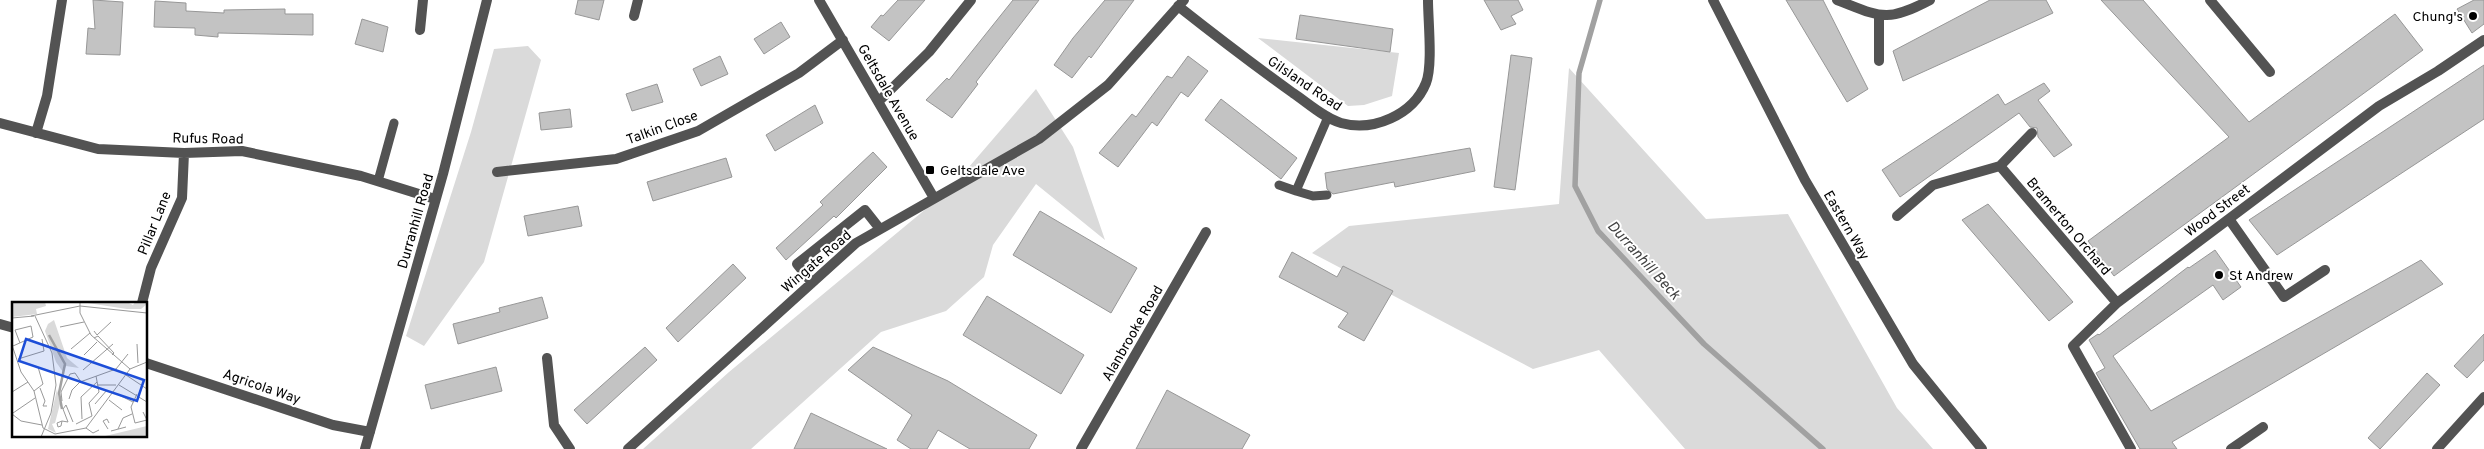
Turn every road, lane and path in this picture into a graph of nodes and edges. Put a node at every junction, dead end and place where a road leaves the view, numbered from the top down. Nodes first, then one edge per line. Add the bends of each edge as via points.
1 (62, 0) edge
2 (423, 0) edge
3 (487, 0) edge
4 (638, 0) edge
5 (819, 0) edge
6 (971, 0) edge
7 (1428, 0) edge
8 (1713, 0) edge
9 (1837, 0) edge
10 (1930, 0) edge
11 (2210, 0) edge
12 (1181, 3) edge
13 (634, 16) dead end
14 (1879, 16) junction
15 (420, 30) dead end
16 (843, 40) junction
17 (2484, 40) edge
18 (1879, 61) dead end
19 (2270, 72) dead end
20 (879, 102) junction
21 (1328, 117) junction
22 (0, 123) edge
23 (394, 123) dead end
24 (2032, 132) dead end
25 (36, 133) junction
26 (184, 153) junction
27 (2000, 166) junction
28 (497, 172) dead end
29 (378, 181) junction
30 (1279, 185) dead end
31 (1296, 191) junction
32 (1327, 195) dead end
33 (934, 198) junction
34 (435, 199) junction
35 (1897, 216) dead end
36 (2228, 219) junction
37 (880, 229) junction
38 (1206, 232) dead end
39 (2325, 270) dead end
40 (812, 283) junction
41 (142, 302) edge
42 (2117, 303) junction
43 (547, 358) dead end
44 (148, 364) edge
45 (2484, 397) edge
46 (2262, 427) dead end
47 (370, 432) junction
48 (365, 449) edge
49 (570, 449) edge
50 (628, 449) edge
51 (1081, 449) edge
52 (1982, 449) edge
53 (2130, 449) edge
54 (2231, 449) edge
55 (2437, 449) edge

1 - 25 street via 47,96
2 - 15 street
3 - 34 street, Durranhill Road
4 - 13 street
5 - 16 street, Geltsdale Avenue
6 - 20 street via 929,52
7 - 21 street, Gilsland Road via 1429,66 1427,82 1418,98 1402,112 1380,124 1352,125
8 - 52 street, Eastern Way via 1805,180 1913,364
9 - 14 street
10 - 14 street via 1906,12
11 - 19 street
12 - 21 street, Gilsland Road via 1252,63
12 - 33 street, Wingate Road via 1108,85 1039,139
14 - 18 street
16 - 20 street, Geltsdale Avenue
16 - 28 street, Talkin Close via 799,73 698,131 616,159
17 - 36 street, Wood Street via 2379,106
20 - 33 street, Geltsdale Avenue
21 - 31 lane
22 - 25 street, Rufus Road
23 - 29 lane
24 - 27 street
25 - 26 street, Rufus Road via 98,149
26 - 29 street, Rufus Road via 242,151
26 - 41 street, Pillar Lane via 182,198 151,268
27 - 35 street via 1933,185
27 - 42 street, Bramerton Orchard
29 - 34 street, Rufus Road
30 - 31 lane
31 - 32 lane via 1313,196
33 - 37 street, Wingate Road
34 - 47 street, Durranhill Road
36 - 39 street via 2284,297
36 - 42 street, Wood Street
37 - 40 street, Wingate Road via 856,242
37 - 40 street via 865,210 797,264
38 - 51 street, Alanbrooke Road
40 - 50 street, Wingate Road
42 - 53 street, Wood Street via 2073,346
43 - 49 street via 554,425
44 - 47 street, Agricola Way via 332,425
45 - 55 street
46 - 54 street
47 - 48 street, Durranhill Road

